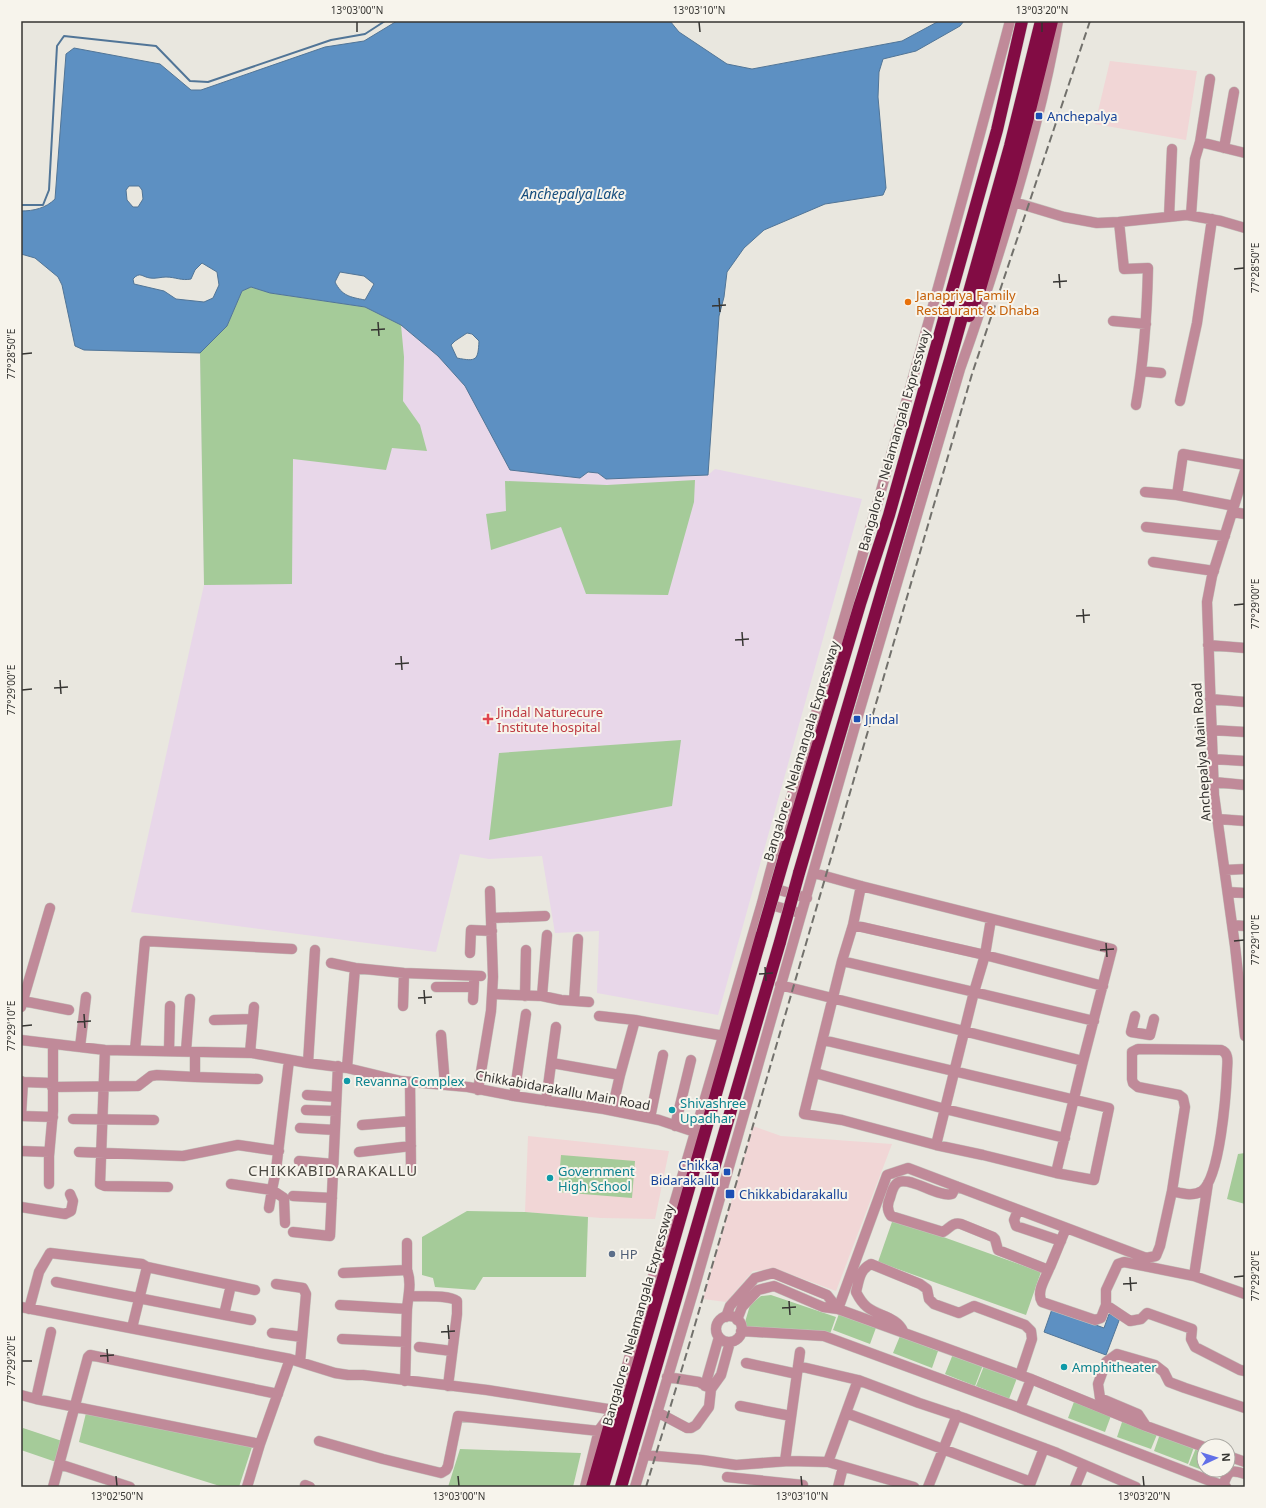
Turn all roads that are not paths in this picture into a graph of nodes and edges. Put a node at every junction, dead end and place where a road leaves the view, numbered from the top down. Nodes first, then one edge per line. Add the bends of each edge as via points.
1 (1010, 21) edge
2 (1022, 21) edge
3 (1040, 21) edge
4 (1052, 21) edge
5 (1058, 21) edge
6 (1210, 79) dead end
7 (1234, 92) dead end
8 (1200, 142) junction
9 (1224, 148) junction
10 (1172, 149) dead end
11 (1245, 153) edge
12 (1014, 202) junction
13 (1191, 215) junction
14 (1169, 217) junction
15 (1212, 219) junction
16 (1119, 222) junction
17 (1245, 228) edge
18 (1113, 322) dead end
19 (1146, 324) junction
20 (950, 360) junction
21 (1141, 371) junction
22 (1161, 373) dead end
23 (1180, 401) dead end
24 (1136, 405) dead end
25 (1245, 465) edge
26 (1245, 471) edge
27 (1145, 492) dead end
28 (1177, 495) junction
29 (1233, 509) junction
30 (1245, 514) edge
31 (1146, 527) dead end
32 (1225, 536) junction
33 (1153, 562) dead end
34 (1214, 571) junction
35 (1208, 645) junction
36 (1245, 648) edge
37 (1210, 699) junction
38 (1245, 702) edge
39 (1211, 730) junction
40 (1245, 732) edge
41 (1212, 759) junction
42 (1245, 762) edge
43 (1214, 782) junction
44 (1245, 785) edge
45 (1218, 819) junction
46 (1245, 821) edge
47 (1245, 869) edge
48 (1225, 870) junction
49 (814, 873) junction
50 (767, 886) junction
51 (861, 886) junction
52 (490, 891) dead end
53 (1228, 892) junction
54 (1245, 893) edge
55 (807, 898) junction
56 (762, 903) junction
57 (50, 908) dead end
58 (802, 913) junction
59 (545, 916) dead end
60 (492, 918) junction
61 (991, 919) junction
62 (853, 925) junction
63 (1232, 925) junction
64 (1245, 926) edge
65 (492, 931) junction
66 (547, 935) dead end
67 (578, 939) dead end
68 (292, 949) dead end
69 (315, 950) dead end
70 (526, 950) dead end
71 (470, 953) dead end
72 (985, 955) junction
73 (842, 961) junction
74 (330, 963) dead end
75 (355, 968) junction
76 (404, 973) junction
77 (1242, 982) edge
78 (780, 985) junction
79 (1103, 986) junction
80 (436, 987) dead end
81 (473, 987) junction
82 (974, 992) junction
83 (492, 994) junction
84 (525, 996) junction
85 (542, 996) junction
86 (86, 997) dead end
87 (190, 999) dead end
88 (833, 999) junction
89 (473, 1000) dead end
90 (574, 1001) junction
91 (589, 1002) dead end
92 (22, 1004) edge
93 (1243, 1005) edge
94 (170, 1006) dead end
95 (403, 1006) dead end
96 (254, 1007) dead end
97 (69, 1010) dead end
98 (526, 1014) dead end
99 (599, 1016) dead end
100 (1134, 1016) dead end
101 (253, 1019) junction
102 (1154, 1019) dead end
103 (214, 1020) dead end
104 (635, 1020) junction
105 (1094, 1021) junction
106 (556, 1027) dead end
107 (965, 1031) junction
108 (441, 1035) dead end
109 (1150, 1035) junction
110 (724, 1036) junction
111 (1245, 1036) edge
112 (21, 1040) edge
113 (823, 1040) junction
114 (53, 1044) junction
115 (80, 1047) junction
116 (1149, 1049) junction
117 (105, 1050) junction
118 (135, 1050) junction
119 (169, 1051) junction
120 (191, 1052) junction
121 (250, 1053) junction
122 (663, 1055) dead end
123 (289, 1060) junction
124 (691, 1060) dead end
125 (1083, 1062) junction
126 (308, 1063) junction
127 (552, 1063) junction
128 (342, 1067) junction
129 (954, 1071) junction
130 (814, 1073) junction
131 (620, 1075) junction
132 (195, 1077) junction
133 (258, 1079) dead end
134 (22, 1081) edge
135 (410, 1082) junction
136 (52, 1085) junction
137 (445, 1085) junction
138 (104, 1086) junction
139 (478, 1090) junction
140 (307, 1095) dead end
141 (514, 1096) junction
142 (336, 1097) junction
143 (1074, 1100) junction
144 (546, 1101) junction
145 (945, 1109) junction
146 (306, 1110) dead end
147 (612, 1110) junction
148 (336, 1111) junction
149 (21, 1116) edge
150 (53, 1117) junction
151 (650, 1118) junction
152 (73, 1119) dead end
153 (103, 1120) junction
154 (154, 1120) dead end
155 (410, 1121) junction
156 (362, 1125) dead end
157 (675, 1126) junction
158 (300, 1128) dead end
159 (335, 1130) junction
160 (695, 1132) junction
161 (1064, 1138) junction
162 (411, 1146) junction
163 (936, 1146) junction
164 (21, 1151) edge
165 (278, 1151) junction
166 (50, 1152) junction
167 (79, 1152) dead end
168 (359, 1152) dead end
169 (101, 1153) junction
170 (299, 1162) dead end
171 (333, 1164) junction
172 (411, 1169) dead end
173 (1056, 1173) junction
174 (1208, 1183) junction
175 (49, 1184) dead end
176 (231, 1184) dead end
177 (956, 1186) junction
178 (168, 1187) dead end
179 (272, 1190) junction
180 (1172, 1191) junction
181 (70, 1194) dead end
182 (293, 1196) dead end
183 (332, 1198) junction
184 (21, 1207) edge
185 (269, 1208) dead end
186 (1018, 1210) junction
187 (285, 1222) dead end
188 (1066, 1228) junction
189 (293, 1232) dead end
190 (1061, 1241) junction
191 (407, 1243) dead end
192 (147, 1266) junction
193 (1049, 1269) junction
194 (407, 1270) junction
195 (343, 1273) dead end
196 (1194, 1276) junction
197 (56, 1282) dead end
198 (276, 1284) dead end
199 (230, 1285) junction
200 (255, 1290) dead end
201 (1245, 1294) edge
202 (410, 1296) junction
203 (139, 1298) junction
204 (340, 1305) dead end
205 (1106, 1305) junction
206 (25, 1308) edge
207 (838, 1309) junction
208 (407, 1310) junction
209 (224, 1315) junction
210 (726, 1317) junction
211 (251, 1320) dead end
212 (737, 1320) junction
213 (132, 1328) junction
214 (741, 1331) junction
215 (51, 1332) dead end
216 (272, 1333) dead end
217 (904, 1333) junction
218 (302, 1336) junction
219 (719, 1337) junction
220 (342, 1339) dead end
221 (406, 1342) junction
222 (730, 1342) junction
223 (419, 1347) dead end
224 (452, 1351) junction
225 (800, 1352) dead end
226 (295, 1361) junction
227 (746, 1363) dead end
228 (797, 1370) junction
229 (1245, 1371) edge
230 (1020, 1375) junction
231 (667, 1377) junction
232 (1031, 1379) junction
233 (858, 1380) junction
234 (405, 1381) junction
235 (448, 1386) junction
236 (708, 1387) junction
237 (278, 1394) junction
238 (21, 1396) edge
239 (36, 1399) junction
240 (740, 1406) dead end
241 (74, 1407) junction
242 (1020, 1408) junction
243 (1245, 1408) edge
244 (614, 1410) junction
245 (657, 1412) junction
246 (846, 1413) junction
247 (957, 1415) junction
248 (791, 1416) junction
249 (1146, 1426) junction
250 (598, 1431) junction
251 (319, 1441) dead end
252 (260, 1444) junction
253 (1196, 1444) edge
254 (943, 1448) junction
255 (1044, 1448) junction
256 (644, 1455) junction
257 (785, 1461) junction
258 (828, 1462) junction
259 (59, 1464) junction
260 (729, 1464) junction
261 (1084, 1465) junction
262 (843, 1466) junction
263 (1245, 1474) edge
264 (726, 1482) edge
265 (1030, 1484) edge
266 (803, 1485) dead end
267 (1132, 1486) edge
268 (1224, 1486) edge
269 (53, 1487) edge
270 (130, 1487) edge
271 (247, 1487) edge
272 (586, 1487) edge
273 (592, 1487) edge
274 (603, 1487) edge
275 (621, 1487) edge
276 (635, 1487) edge
277 (838, 1487) edge
278 (914, 1487) edge
279 (928, 1487) edge
280 (1075, 1487) edge

1 - 50 street via 932,312
2 - 274 highway, Bangalore - Nelamangala Expressway, bridge via 997,130 889,514 786,850
3 - 20 highway via 1010,146
4 - 20 highway via 980,289
5 - 12 street via 1039,116
6 - 8 street
7 - 9 street
8 - 9 street
8 - 13 street
9 - 11 street
10 - 14 street
12 - 16 street via 1087,222
12 - 49 street via 958,376
13 - 14 street
13 - 15 street
14 - 16 street
15 - 17 street
15 - 23 street via 1197,323
16 - 19 street via 1124,269 1148,268
18 - 19 street
19 - 21 street
20 - 275 highway, bridge
21 - 22 street
21 - 24 street
25 - 28 street via 1182,454
26 - 29 street, Anchepalya Main Road
27 - 28 street
28 - 29 street
29 - 30 street
29 - 32 street, Anchepalya Main Road
31 - 32 street
32 - 34 street, Anchepalya Main Road
33 - 34 street
34 - 35 street, Anchepalya Main Road via 1207,602
35 - 36 street
35 - 37 street, Anchepalya Main Road
37 - 38 street
37 - 39 street, Anchepalya Main Road
39 - 40 street
39 - 41 street, Anchepalya Main Road
41 - 42 street
41 - 43 street, Anchepalya Main Road
43 - 44 street
43 - 45 street, Anchepalya Main Road
45 - 46 street
45 - 48 street, Anchepalya Main Road
47 - 48 street
48 - 53 street, Anchepalya Main Road
49 - 51 street
49 - 55 street
50 - 55 street
50 - 56 street
51 - 61 street
51 - 62 street
52 - 60 street
53 - 54 street
53 - 63 street, Anchepalya Main Road
55 - 58 street
56 - 58 street
56 - 110 street
57 - 92 street
58 - 78 street
59 - 60 street
60 - 65 street
61 - 72 street
61 - 79 street via 1112,949
62 - 72 street
62 - 73 street
63 - 64 street
63 - 77 street, Anchepalya Main Road
65 - 71 street via 471,930
65 - 83 street
66 - 85 street
67 - 90 street
68 - 118 street via 146,941
69 - 126 street
70 - 84 street
72 - 79 street
72 - 82 street
73 - 82 street
73 - 88 street
74 - 75 street
75 - 76 street
75 - 128 street
76 - 81 street via 478,976
76 - 95 street
77 - 93 street, Anchepalya Main Road
78 - 88 street
78 - 231 street
79 - 105 street
80 - 81 street
81 - 89 street
82 - 105 street
82 - 107 street
83 - 84 street
83 - 139 street
84 - 85 street
85 - 90 street
86 - 115 street
87 - 120 street
88 - 107 street
88 - 113 street
90 - 91 street
92 - 97 street
93 - 111 street, Anchepalya Main Road
94 - 119 street
96 - 101 street
98 - 141 street
99 - 104 street
100 - 109 street via 1131,1032
101 - 103 street
101 - 121 street
102 - 109 street
104 - 110 street
104 - 131 street
105 - 125 street
106 - 127 street
107 - 125 street
107 - 129 street
108 - 137 street
109 - 116 street
110 - 160 street
112 - 114 street, Chikkabidarakallu Main Road
113 - 129 street
113 - 130 street
114 - 115 street, Chikkabidarakallu Main Road
114 - 136 street
115 - 117 street, Chikkabidarakallu Main Road
116 - 174 street via 1221,1050 1228,1056 1220,1144
116 - 180 street via 1132,1052 1132,1082 1138,1087 1178,1095 1183,1098 1185,1107
117 - 118 street, Chikkabidarakallu Main Road
117 - 138 street
118 - 119 street, Chikkabidarakallu Main Road
119 - 120 street, Chikkabidarakallu Main Road
120 - 121 street, Chikkabidarakallu Main Road
120 - 132 street
121 - 123 street, Chikkabidarakallu Main Road
122 - 151 street
123 - 126 street, Chikkabidarakallu Main Road
123 - 165 street
124 - 157 street
125 - 143 street
126 - 128 street, Chikkabidarakallu Main Road
127 - 131 street
127 - 144 street
128 - 135 street, Chikkabidarakallu Main Road
128 - 142 street
129 - 143 street
129 - 145 street
130 - 145 street
130 - 163 street via 804,1114 842,1120
131 - 147 street
132 - 133 street
132 - 138 street via 156,1075 138,1086
134 - 136 street
134 - 149 street
135 - 137 street, Chikkabidarakallu Main Road
135 - 155 street
136 - 138 street
136 - 150 street
137 - 139 street, Chikkabidarakallu Main Road
138 - 153 street
139 - 141 street, Chikkabidarakallu Main Road
140 - 142 street
141 - 144 street, Chikkabidarakallu Main Road
142 - 148 street
143 - 161 street
143 - 173 street via 1109,1108 1094,1180
144 - 147 street, Chikkabidarakallu Main Road
145 - 161 street
145 - 163 street
146 - 148 street
147 - 151 street, Chikkabidarakallu Main Road
148 - 159 street
149 - 150 street
150 - 166 street
151 - 157 street, Chikkabidarakallu Main Road
152 - 153 street
153 - 154 street
153 - 169 street
155 - 156 street
155 - 162 street
157 - 160 street, Chikkabidarakallu Main Road
158 - 159 street
159 - 171 street
160 - 244 street
161 - 173 street
162 - 168 street
162 - 172 street
163 - 173 street
164 - 166 street
165 - 169 street via 238,1145 182,1156
165 - 179 street
166 - 175 street
167 - 169 street
169 - 178 street via 100,1184
170 - 171 street
171 - 183 street
174 - 180 street via 1201,1191 1189,1195
174 - 196 street
176 - 179 street
177 - 186 street
177 - 193 street via 949,1195 899,1181 895,1184 888,1203 888,1212 891,1216 943,1232 950,1225 961,1224 993,1237 998,1250
177 - 207 street via 908,1168 887,1175
179 - 185 street
179 - 187 street via 284,1198
180 - 188 street via 1156,1256 1146,1258
181 - 184 street via 73,1202 71,1211 65,1214
182 - 183 street
183 - 189 street via 330,1236
186 - 188 street
186 - 190 street via 1014,1220 1016,1226
188 - 190 street
190 - 193 street
191 - 194 street
192 - 199 street
192 - 203 street
192 - 206 street via 50,1253 39,1272
193 - 205 street via 1040,1293 1042,1302 1095,1320 1101,1318
194 - 195 street
194 - 202 street
196 - 201 street
196 - 205 street via 1124,1262 1118,1264 1106,1290
197 - 203 street
198 - 218 street via 305,1290
199 - 200 street
199 - 209 street
202 - 208 street
202 - 224 street via 457,1301
203 - 209 street
203 - 213 street
204 - 208 street
205 - 229 street via 1130,1321 1141,1319 1147,1313 1192,1328 1191,1339 1195,1347
206 - 213 street
207 - 210 street via 827,1295 773,1273 755,1278 730,1306
207 - 212 street via 823,1307 774,1286 758,1290 742,1307
207 - 217 street
208 - 221 street
209 - 211 street
210 - 212 street
210 - 219 street via 716,1326 716,1334
212 - 214 street
213 - 226 street
214 - 222 street via 738,1338
214 - 242 street via 824,1336
215 - 239 street
216 - 218 street
217 - 230 street
217 - 230 street via 900,1325 859,1299 856,1292 861,1273 871,1264 927,1288 929,1299 934,1304 959,1313 974,1306 1025,1324 1031,1331 1032,1339
218 - 226 street
219 - 222 street via 724,1342
219 - 236 street
220 - 221 street
221 - 234 street
222 - 236 street via 721,1375
223 - 224 street
224 - 235 street
225 - 228 street
226 - 234 street via 348,1375
226 - 237 street
227 - 228 street
228 - 233 street
228 - 248 street
230 - 232 street
231 - 236 street via 699,1382
231 - 245 street
232 - 242 street
232 - 249 street
233 - 246 street
233 - 247 street
234 - 235 street
235 - 244 street
236 - 245 street via 709,1407 691,1428
237 - 241 street via 90,1355
237 - 252 street
238 - 239 street
239 - 241 street
240 - 248 street
241 - 252 street
241 - 259 street
242 - 268 street
243 - 249 street via 1169,1382 1164,1372 1155,1365 1117,1354 1106,1362 1098,1384 1100,1398 1138,1414
244 - 250 street
244 - 273 highway
245 - 256 street
246 - 254 street
246 - 258 street
247 - 254 street
247 - 255 street
248 - 257 street
249 - 253 street
250 - 251 street via 458,1416 448,1466 441,1473
250 - 272 street
252 - 271 street
254 - 265 street
254 - 279 street
255 - 261 street
255 - 265 street
256 - 260 street
256 - 276 street
257 - 258 street
257 - 260 street
258 - 262 street
259 - 269 street
259 - 270 street
260 - 264 street
261 - 267 street
261 - 280 street
262 - 277 street
262 - 278 street
263 - 268 street via 1229,1472
264 - 266 street

